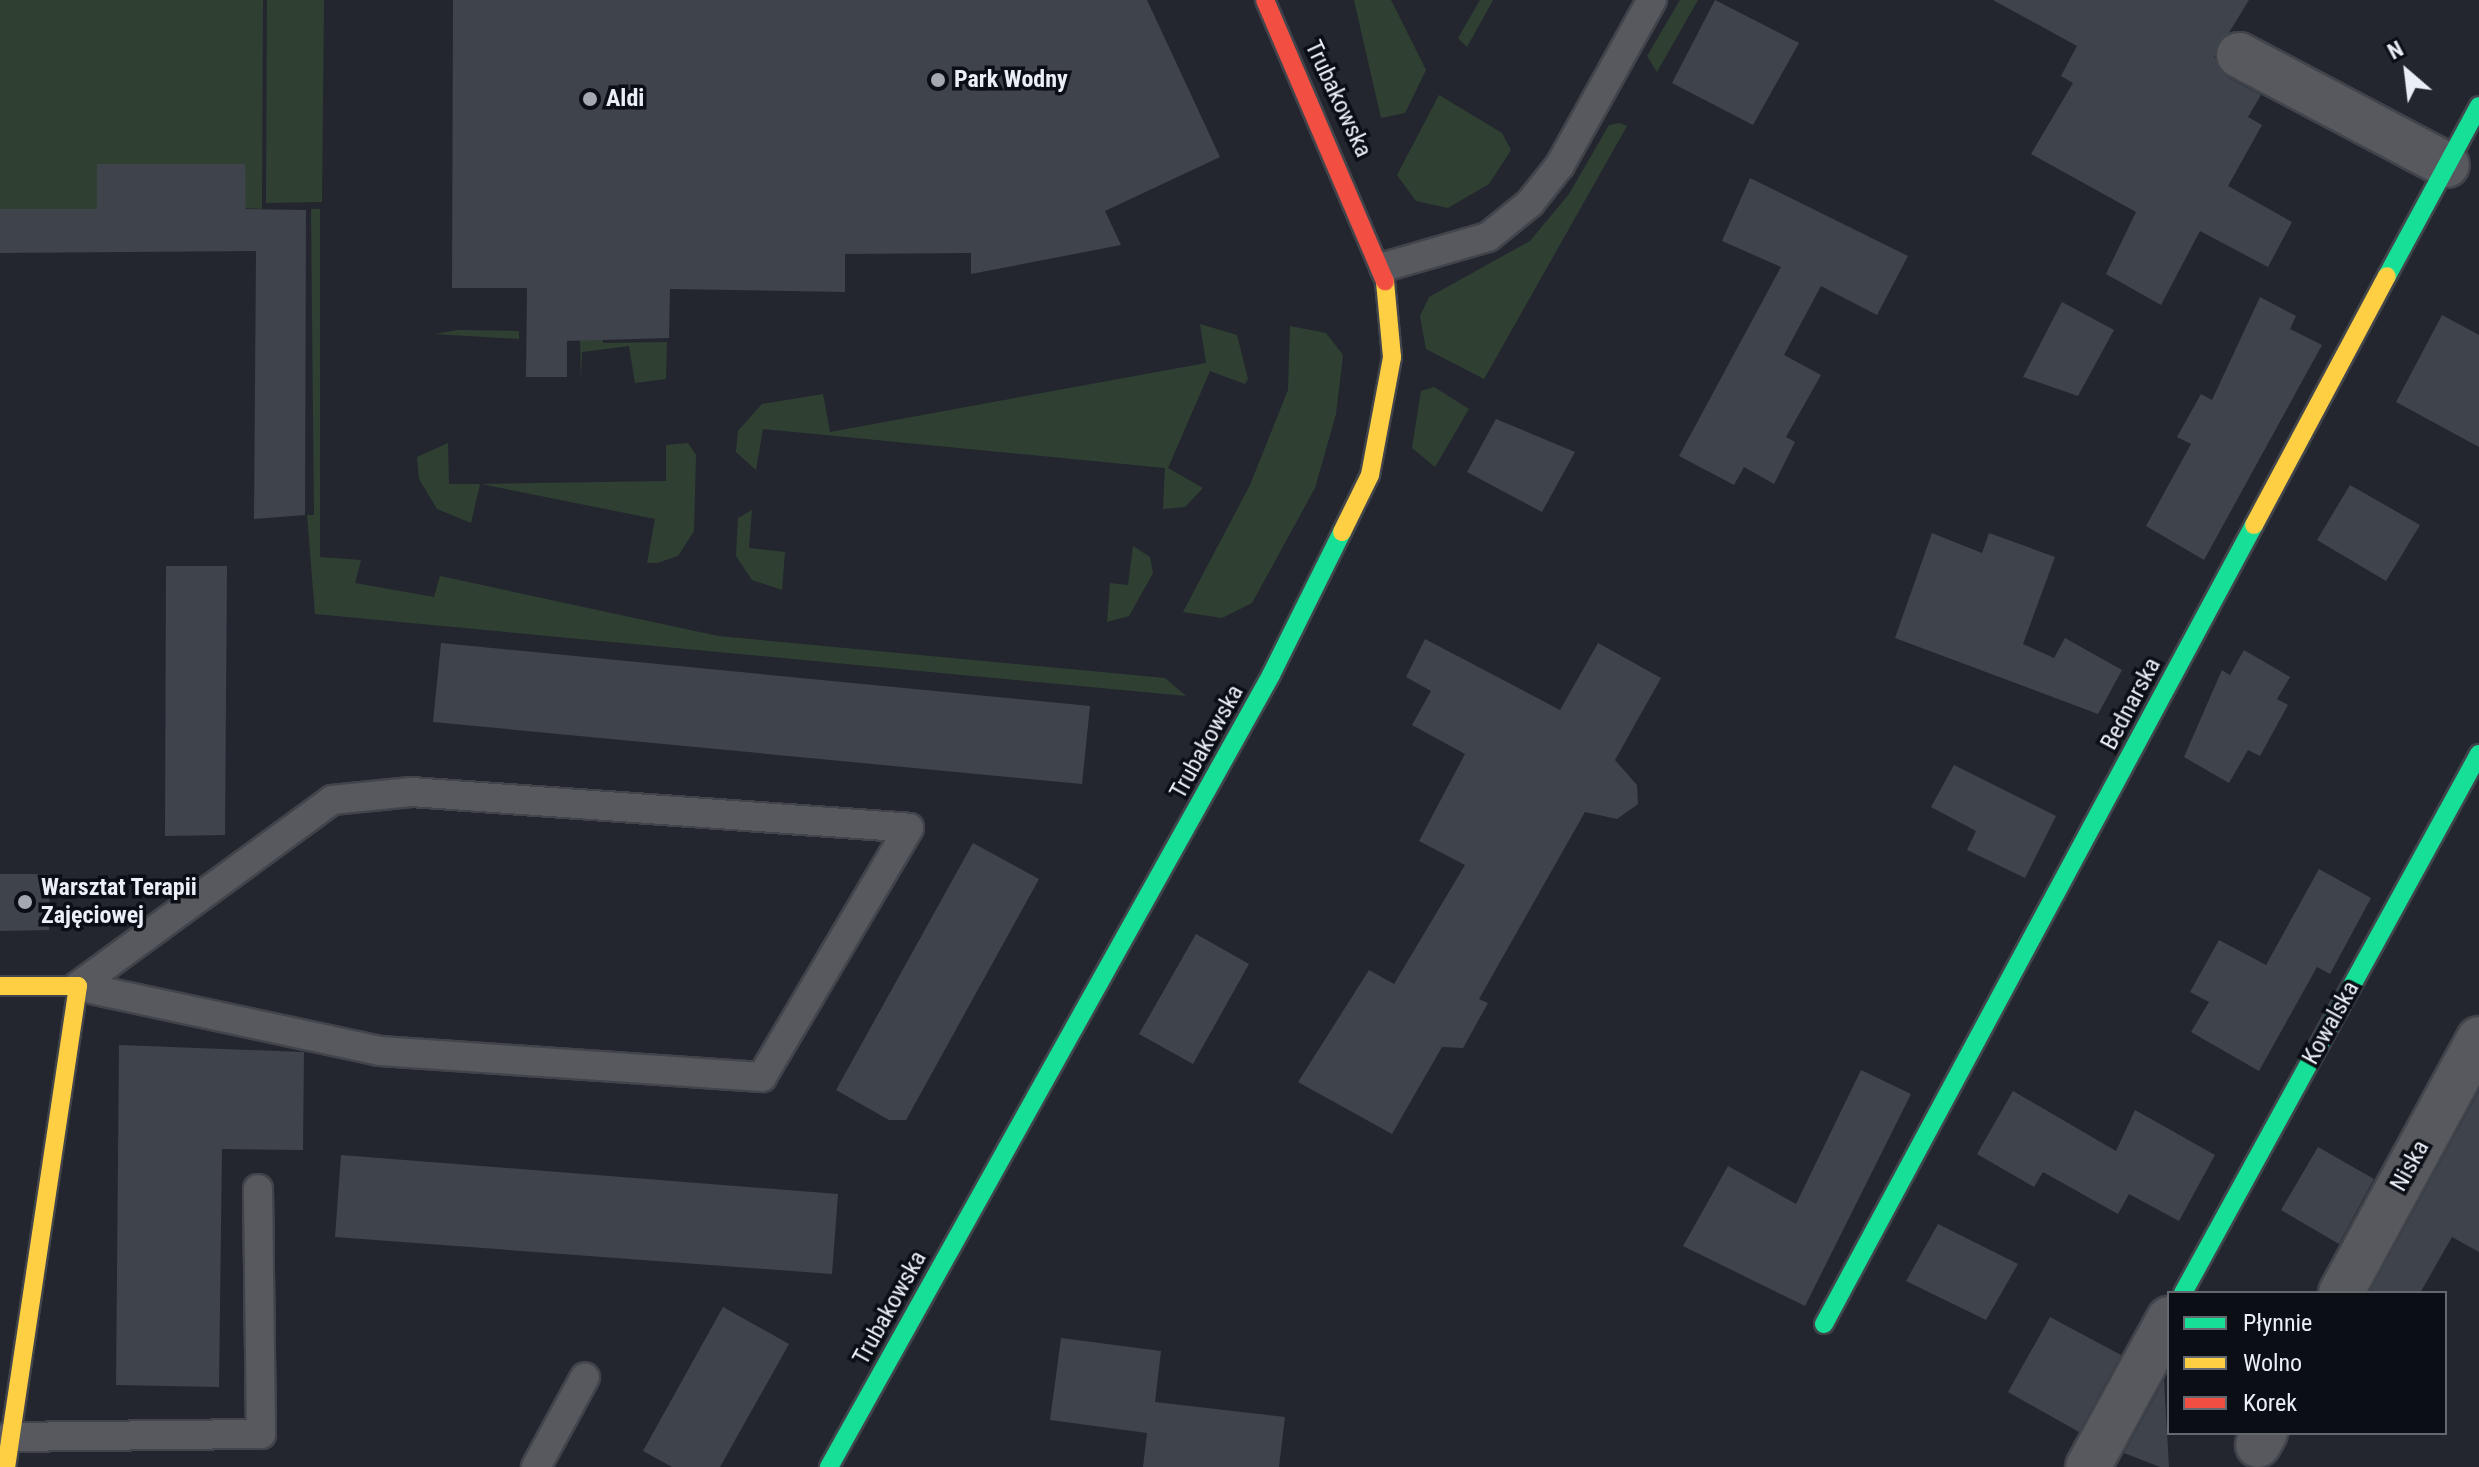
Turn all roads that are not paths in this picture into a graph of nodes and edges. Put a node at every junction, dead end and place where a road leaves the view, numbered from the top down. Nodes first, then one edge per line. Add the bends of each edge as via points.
1 (1265, 0) edge
2 (1652, 0) edge
3 (2239, 55) dead end
4 (2479, 106) edge
5 (2447, 165) junction
6 (1384, 267) junction
7 (2479, 754) edge
8 (0, 986) edge
9 (78, 986) junction
10 (2479, 1039) edge
11 (258, 1189) dead end
12 (2184, 1291) edge
13 (2342, 1291) edge
14 (2167, 1323) edge
15 (1824, 1324) dead end
16 (585, 1377) dead end
17 (8, 1437) junction
18 (6, 1467) edge
19 (536, 1467) edge
20 (829, 1467) edge
21 (2088, 1467) edge

1 - 6 street, Trubakowska
2 - 6 lane via 1560,165 1530,203 1488,237
3 - 5 street
4 - 5 street, Bednarska
5 - 15 street, Bednarska
6 - 20 street, Trubakowska via 1393,322 1388,393 1353,513 1271,675
7 - 12 street, Kowalska
8 - 9 street
9 - 9 lane via 380,1051 762,1077 909,828 411,792 332,800
9 - 17 street
10 - 13 street, Niska
11 - 17 lane via 261,1434
14 - 21 street
16 - 19 lane
17 - 18 street

